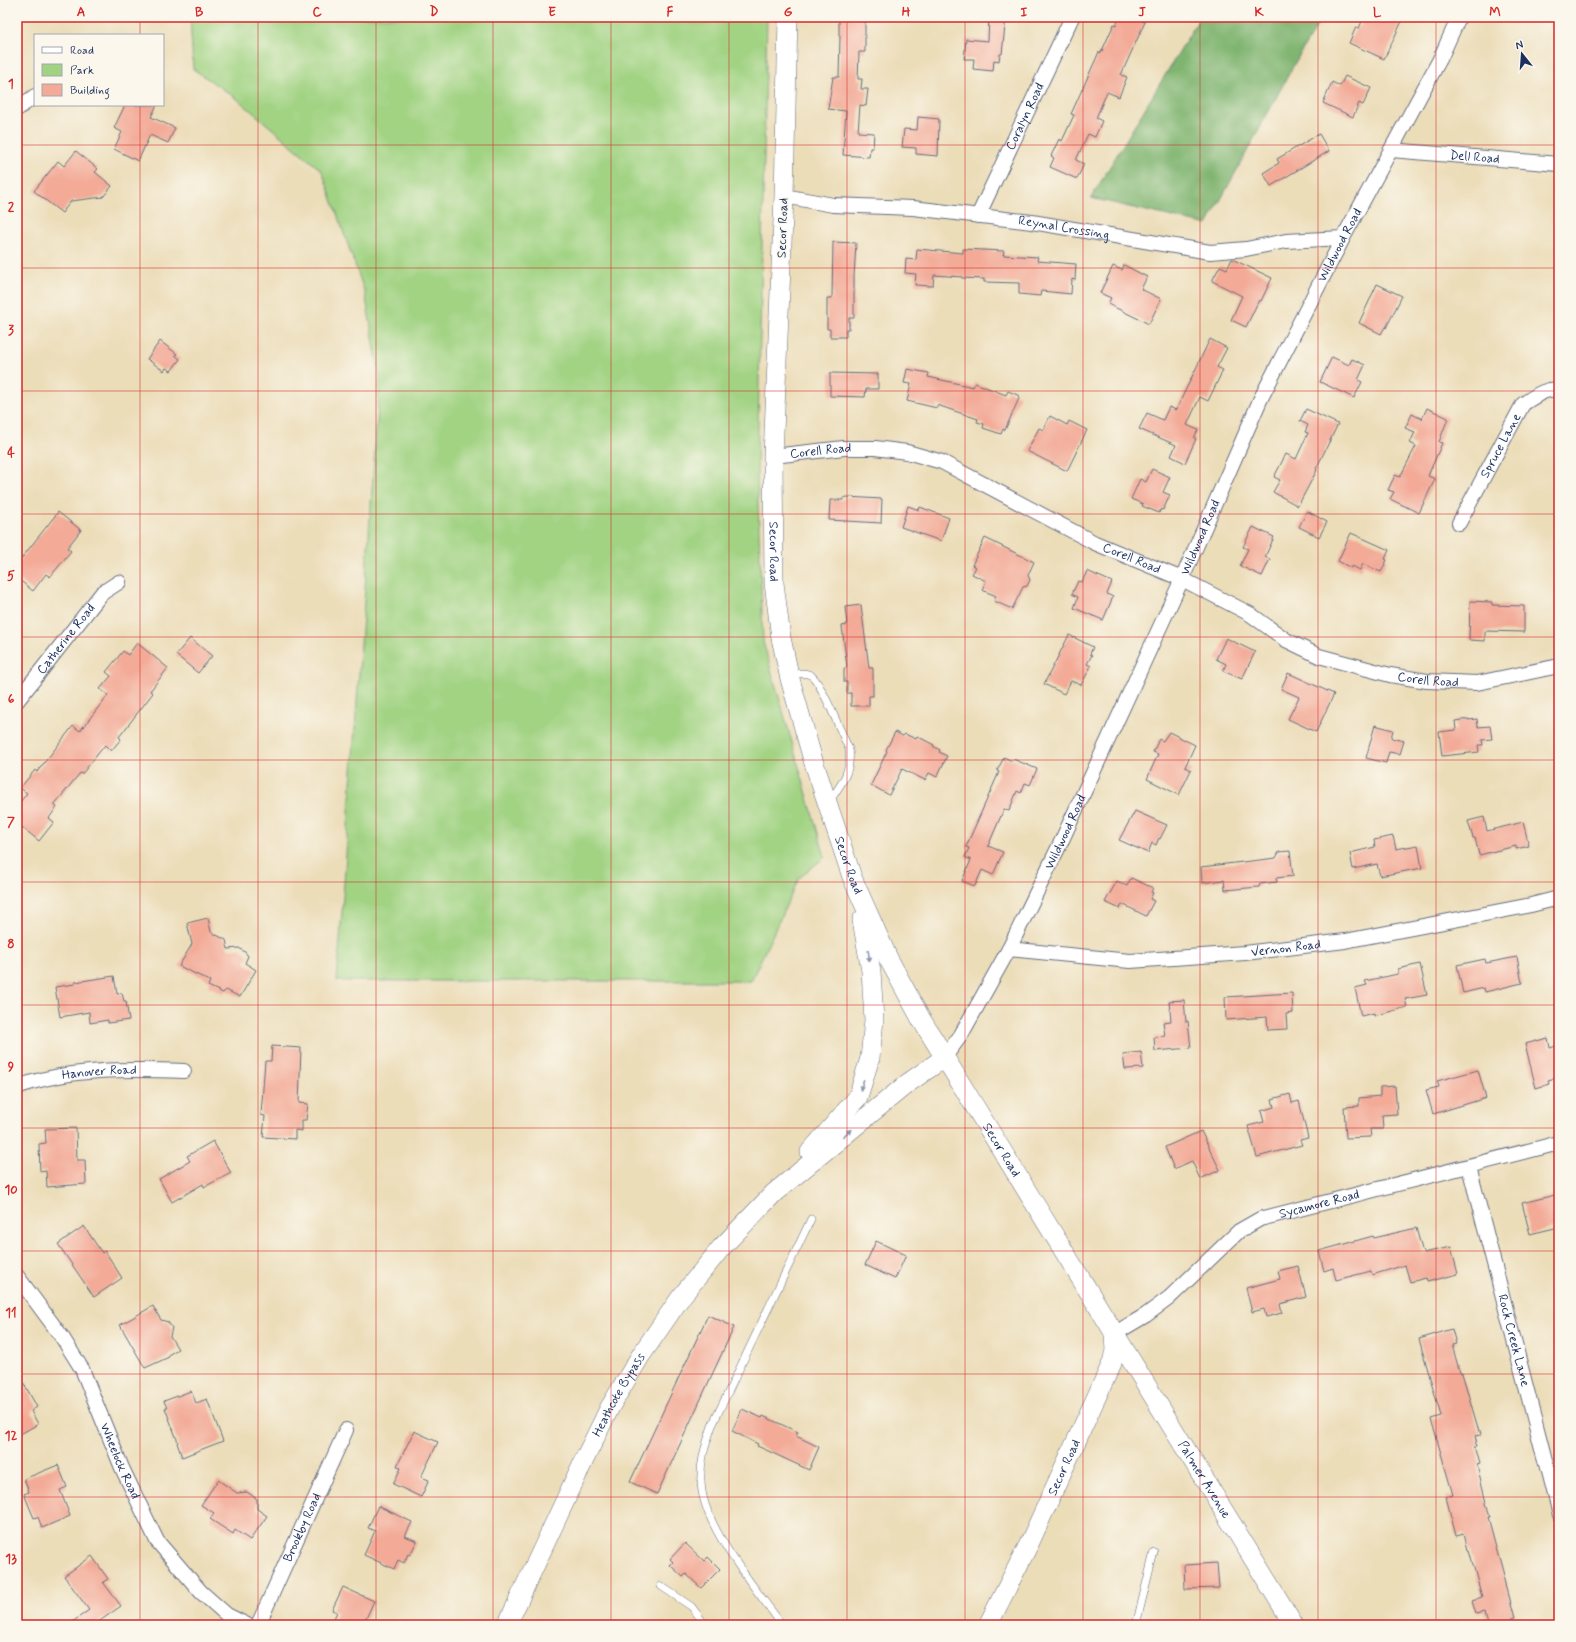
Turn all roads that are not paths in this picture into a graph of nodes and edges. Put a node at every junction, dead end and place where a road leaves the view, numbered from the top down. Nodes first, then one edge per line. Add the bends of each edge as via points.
1 (788, 17) edge
2 (1072, 17) edge
3 (1459, 17) edge
4 (34, 97) edge
5 (17, 109) edge
6 (1391, 150) junction
7 (1559, 164) edge
8 (784, 196) junction
9 (978, 216) junction
10 (1343, 238) junction
11 (1559, 390) edge
12 (773, 456) junction
13 (1459, 523) dead end
14 (1182, 579) junction
15 (119, 582) dead end
16 (1559, 666) edge
17 (789, 675) junction
18 (17, 700) edge
19 (828, 804) junction
20 (852, 877) junction
21 (1559, 898) edge
22 (1009, 949) junction
23 (944, 1058) junction
24 (184, 1071) dead end
25 (17, 1087) edge
26 (1559, 1143) edge
27 (1470, 1167) junction
28 (774, 1193) junction
29 (811, 1219) dead end
30 (17, 1276) edge
31 (1114, 1334) junction
32 (346, 1430) dead end
33 (1559, 1514) edge
34 (1154, 1552) dead end
35 (660, 1586) dead end
36 (247, 1625) edge
37 (258, 1625) edge
38 (507, 1625) edge
39 (706, 1625) edge
40 (782, 1625) edge
41 (988, 1625) edge
42 (1136, 1625) edge
43 (1294, 1625) edge

1 - 8 main road, Secor Road
2 - 9 street, Coralyn Road
3 - 6 street, Wildwood Road via 1440,59
4 - 5 street
6 - 7 street, Dell Road
6 - 10 street, Wildwood Road
8 - 9 street, Reynal Crossing via 833,205 913,208
8 - 12 main road, Secor Road
9 - 10 street, Reynal Crossing via 1032,222 1210,252 1246,249 1286,241
10 - 14 street, Wildwood Road via 1261,398
11 - 13 street, Spruce Lane via 1552,388 1524,404
12 - 14 street, Corell Road via 844,448 875,448 907,452 942,462 1095,543
12 - 17 main road, Secor Road via 774,583 780,638
14 - 16 street, Corell Road via 1250,614 1286,640 1319,656 1390,675 1427,681 1477,683
14 - 22 street, Wildwood Road
15 - 18 street, Catherine Road via 102,593
17 - 19 main road, Secor Road
17 - 19 lane via 811,675 819,686 849,749 851,760 846,778
19 - 20 main road, Secor Road
20 - 23 main road, Secor Road via 888,958
20 -> 28 main road via 871,971 874,1020 870,1058 858,1097
21 - 22 street, Vernon Road via 1345,941 1245,953 1130,961
22 - 23 street, Wildwood Road via 961,1035
28 -> 23 main road via 908,1083
23 - 31 main road, Secor Road
24 - 25 street, Hanover Road via 146,1070 71,1074 35,1080
26 - 27 street, Sycamore Road
27 - 31 street, Sycamore Road via 1260,1219 1239,1231 1170,1298
27 - 33 street, Rock Creek Lane
28 - 38 main road, Heathcote Bypass via 736,1232 680,1297 641,1355 610,1407 587,1453
29 - 40 lane via 712,1426 703,1453 701,1480 704,1501 725,1546
30 - 36 street, Wheelock Road via 82,1369 122,1468 156,1541 201,1592 227,1615
31 - 41 main road, Secor Road via 1115,1350 1112,1363 1029,1544
31 - 43 main road, Palmer Avenue
32 - 37 street, Brookby Road
34 - 42 lane
35 - 39 lane via 692,1607

